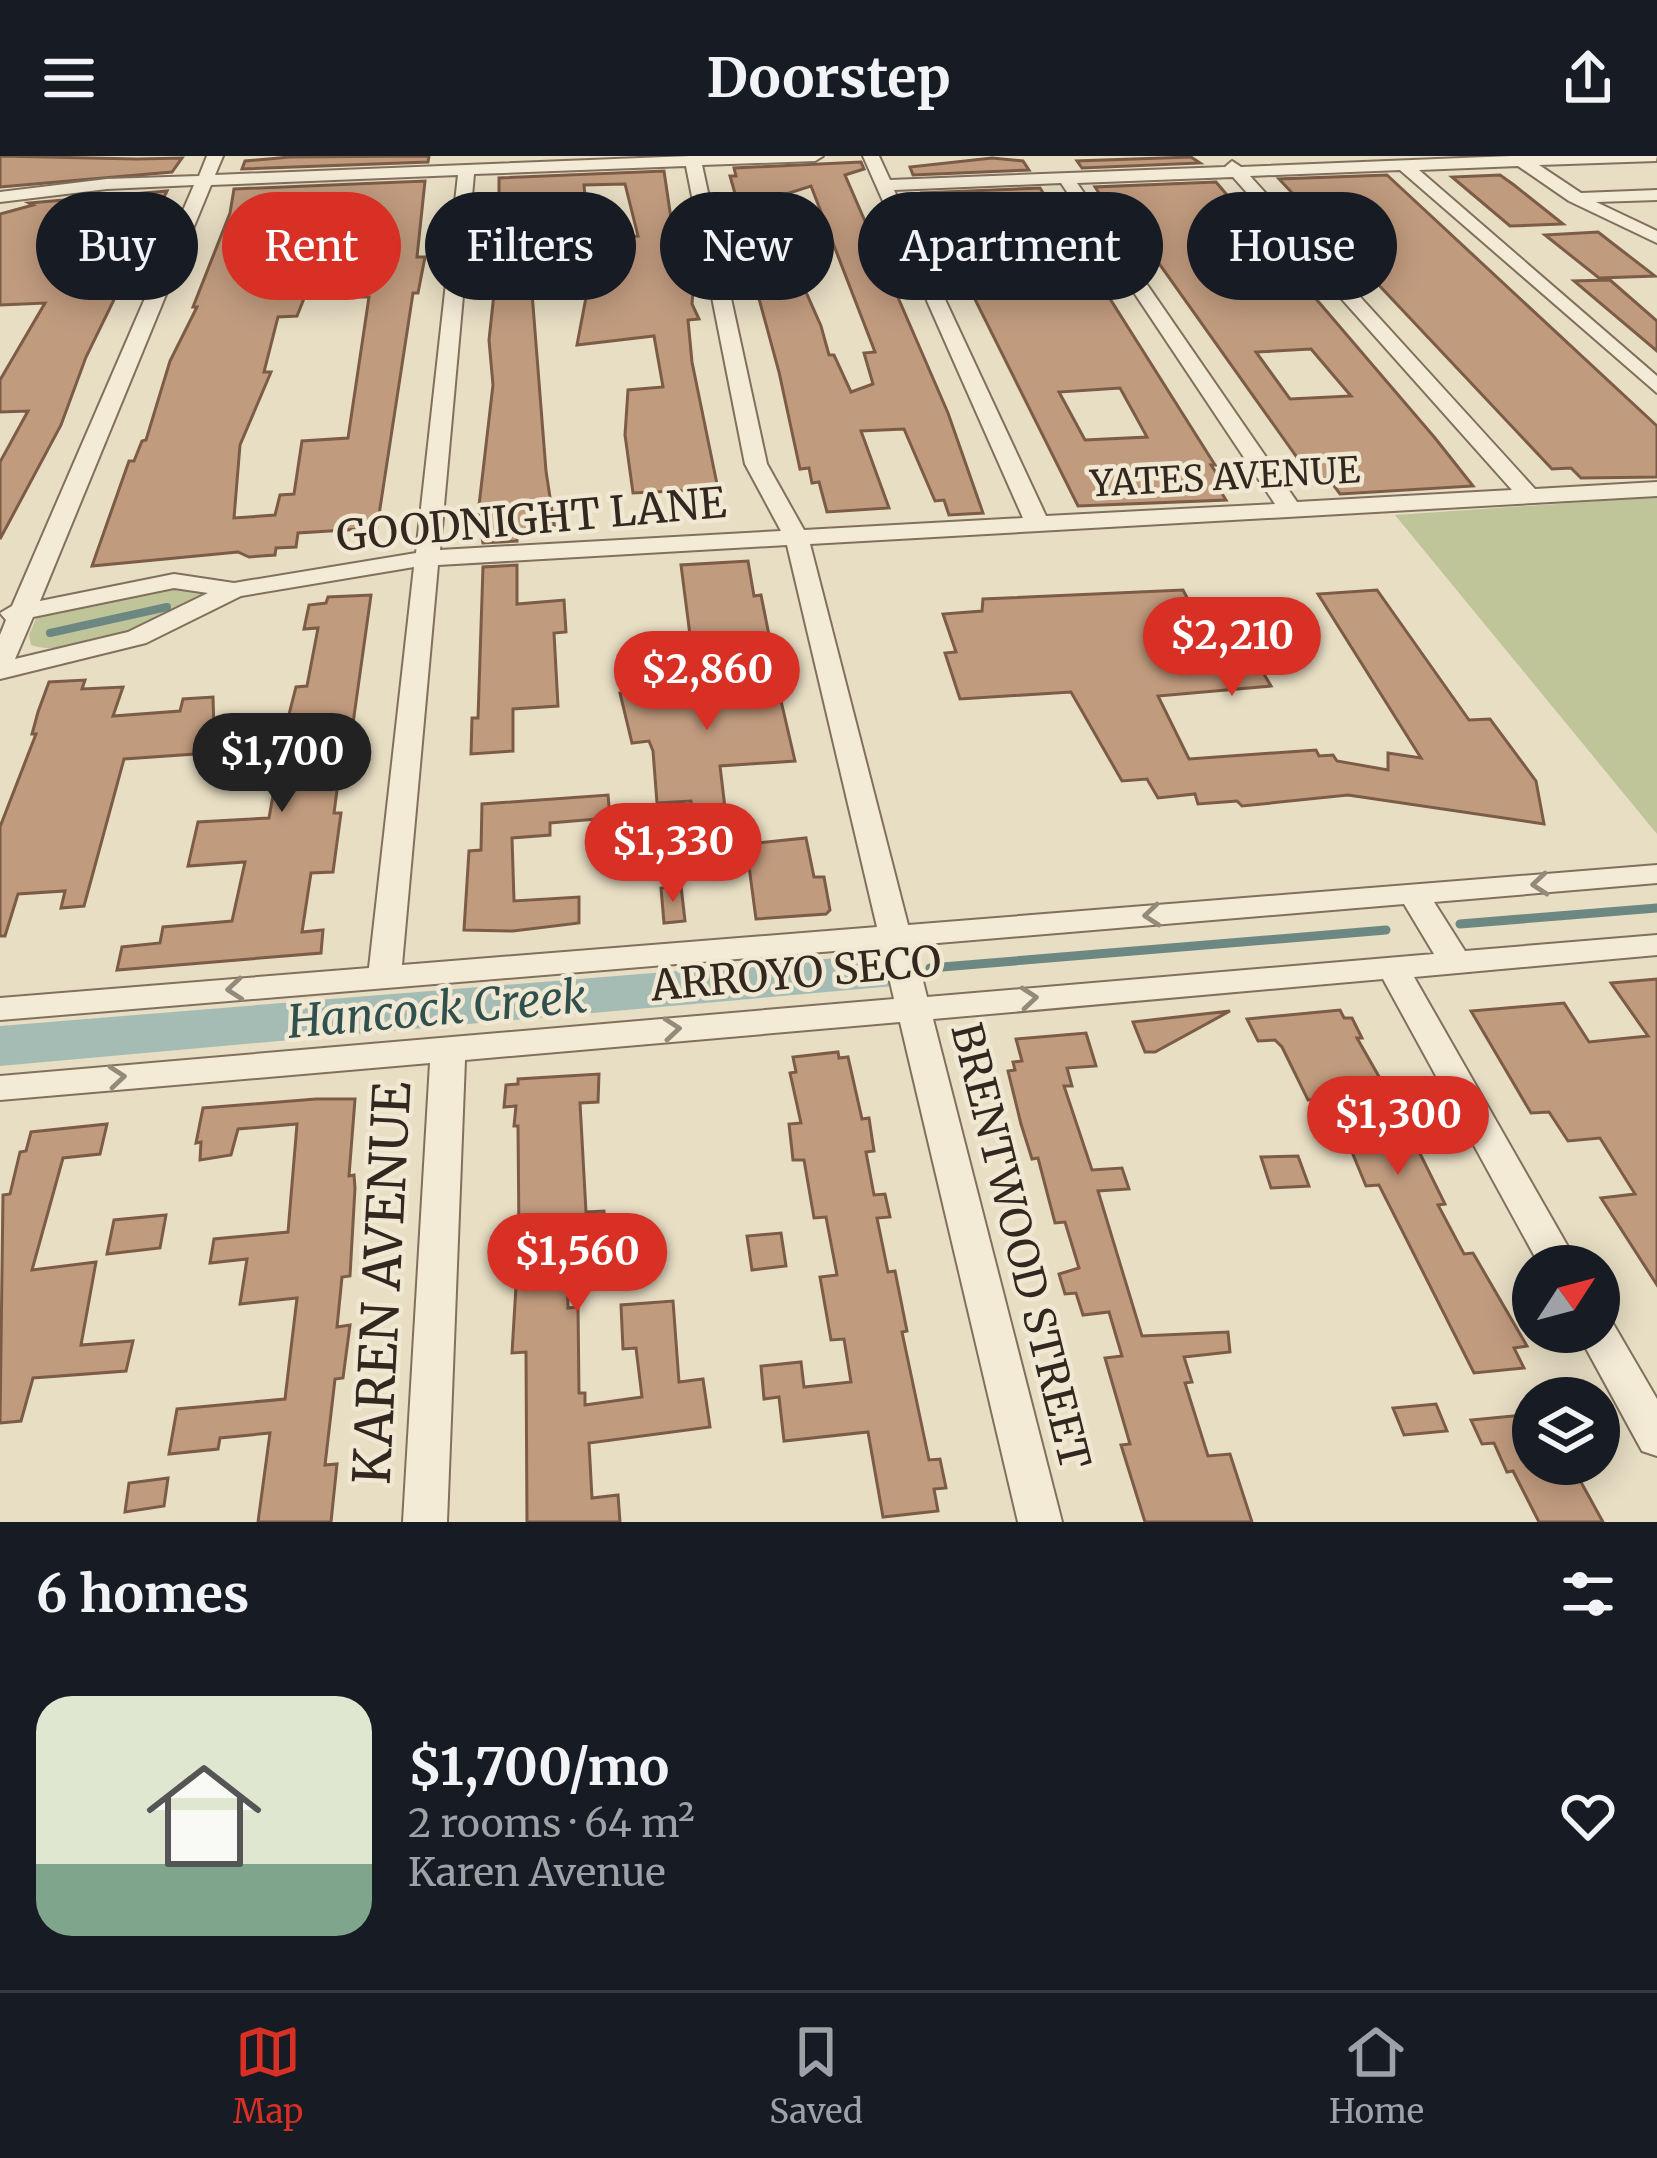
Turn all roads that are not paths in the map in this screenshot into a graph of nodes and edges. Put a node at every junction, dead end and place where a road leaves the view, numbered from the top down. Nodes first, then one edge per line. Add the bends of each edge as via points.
1 (215, 156) edge
2 (815, 156) edge
3 (871, 156) edge
4 (1222, 156) edge
5 (1656, 156) edge
6 (1518, 159) edge
7 (693, 160) junction
8 (1406, 166) junction
9 (466, 170) junction
10 (1238, 173) junction
11 (1066, 179) junction
12 (205, 180) junction
13 (885, 185) junction
14 (1657, 195) edge
15 (0, 197) edge
16 (1575, 198) junction
17 (1657, 238) edge
18 (1657, 387) edge
19 (1657, 489) edge
20 (1529, 496) junction
21 (1290, 509) junction
22 (1038, 524) junction
23 (797, 538) junction
24 (426, 558) junction
25 (234, 590) junction
26 (12, 614) edge
27 (0, 668) edge
28 (1657, 874) edge
29 (1414, 895) junction
30 (896, 935) junction
31 (1657, 945) edge
32 (1455, 961) junction
33 (1391, 967) junction
34 (385, 976) junction
35 (912, 1008) junction
36 (0, 1010) edge
37 (448, 1048) junction
38 (0, 1088) edge
39 (1548, 1245) edge
40 (1610, 1353) edge
41 (1657, 1438) edge
42 (425, 1522) edge
43 (1040, 1522) edge

1 - 12 street
2 - 7 street
3 - 13 street
4 - 10 street
5 - 6 street
6 - 8 street
6 - 16 street
7 - 9 street
7 - 23 street, BRENTWOOD STREET via 756,464
8 - 10 street
8 - 18 street
9 - 12 street
9 - 24 street
10 - 11 street
10 - 20 street
11 - 13 street
11 - 21 street
12 - 15 street
12 - 26 street
13 - 22 street
14 - 16 street
16 - 17 street
19 - 20 street, YATES AVENUE
20 - 21 street, YATES AVENUE
21 - 22 street, YATES AVENUE
22 - 23 street, YATES AVENUE
23 - 24 street, GOODNIGHT LANE
23 - 30 street, BRENTWOOD STREET
24 - 25 street, GOODNIGHT LANE
24 - 34 street
25 - 26 street via 174,581
25 - 27 street, GOODNIGHT LANE via 137,638
26 - 27 street
28 -> 29 street, ARROYO SECO
29 -> 30 street, ARROYO SECO
29 - 32 street
30 - 34 street, ARROYO SECO
30 - 35 street, BRENTWOOD STREET
31 - 32 street, ARROYO SECO
32 - 33 street, ARROYO SECO
35 -> 33 street, ARROYO SECO
33 - 39 street
34 -> 36 street, ARROYO SECO
37 -> 35 street, ARROYO SECO
35 - 43 street, BRENTWOOD STREET
38 -> 37 street, ARROYO SECO
37 - 42 street, KAREN AVENUE
40 - 41 street

